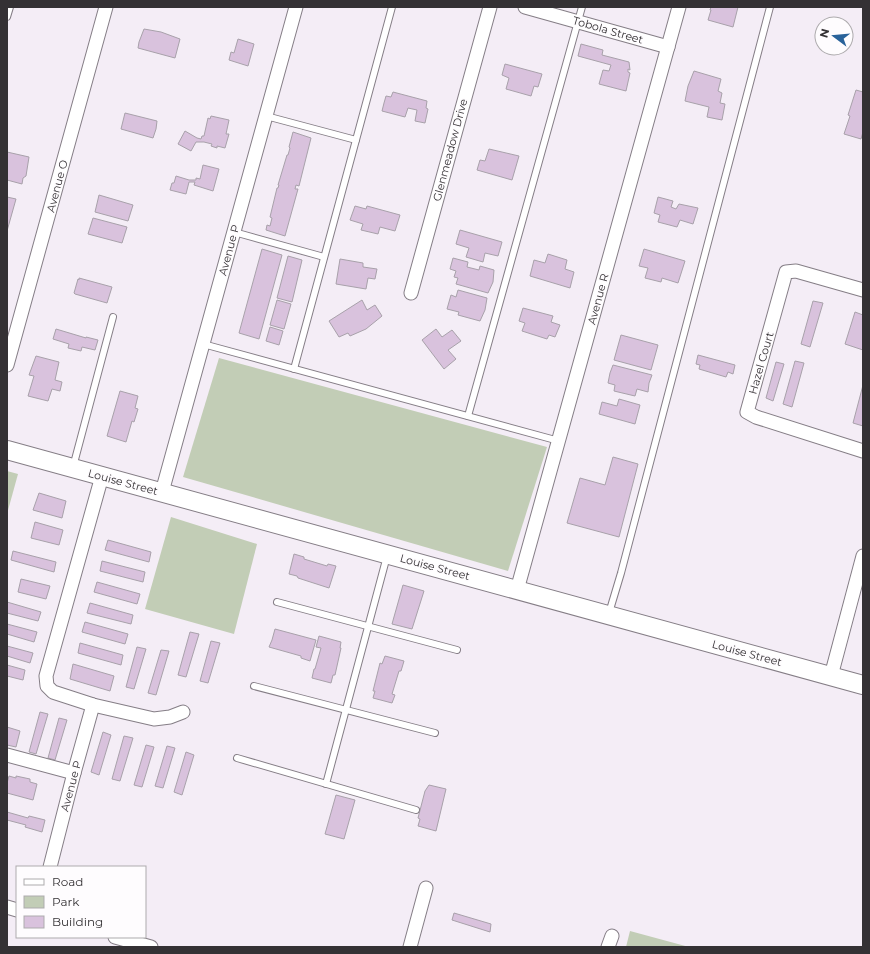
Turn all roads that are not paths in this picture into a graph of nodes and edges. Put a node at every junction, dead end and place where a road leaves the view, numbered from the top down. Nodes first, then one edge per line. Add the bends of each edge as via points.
1 (10, 7) edge
2 (106, 7) edge
3 (296, 7) edge
4 (392, 7) edge
5 (490, 7) edge
6 (526, 7) edge
7 (582, 7) edge
8 (679, 7) edge
9 (770, 7) edge
10 (7, 17) edge
11 (578, 22) junction
12 (668, 47) junction
13 (266, 116) junction
14 (356, 140) junction
15 (234, 232) junction
16 (324, 257) junction
17 (863, 290) edge
18 (411, 293) dead end
19 (113, 317) dead end
20 (203, 344) junction
21 (7, 365) edge
22 (294, 369) junction
23 (468, 416) junction
24 (559, 441) junction
25 (7, 450) edge
26 (863, 451) edge
27 (73, 468) junction
28 (102, 476) junction
29 (162, 492) junction
30 (388, 554) junction
31 (863, 556) edge
32 (517, 590) junction
33 (277, 602) dead end
34 (608, 615) junction
35 (368, 626) junction
36 (457, 650) dead end
37 (831, 676) junction
38 (863, 685) edge
39 (254, 686) dead end
40 (93, 705) junction
41 (346, 710) junction
42 (183, 712) dead end
43 (435, 733) dead end
44 (7, 754) edge
45 (236, 758) dead end
46 (74, 773) junction
47 (326, 784) junction
48 (416, 810) dead end
49 (50, 866) edge
50 (426, 888) dead end
51 (119, 938) edge
52 (151, 947) edge
53 (410, 947) edge

1 - 10 lane
2 - 21 street, Avenue O
3 - 13 street, Avenue P
4 - 14 lane
5 - 18 street, Glenmeadow Drive
6 - 11 street, Tobola Street
7 - 11 lane
8 - 12 street, Avenue R
9 - 34 lane
11 - 12 street, Tobola Street
11 - 23 lane
12 - 24 street, Avenue R
13 - 14 lane
13 - 15 street, Avenue P
14 - 16 lane
15 - 16 lane
15 - 20 street, Avenue P
16 - 22 lane
17 - 26 street, Hazel Court via 796,271 786,272 747,412
19 - 27 lane
20 - 22 lane
20 - 29 street, Avenue P
22 - 23 lane
23 - 24 lane
24 - 32 street, Avenue R
25 - 27 street, Louise Street
27 - 28 street, Louise Street
28 - 29 street, Louise Street
28 - 40 street via 46,676 47,686 53,692
29 - 30 street, Louise Street
30 - 32 street, Louise Street
30 - 35 lane
31 - 37 street
32 - 34 street, Louise Street
33 - 35 lane
34 - 37 street, Louise Street
35 - 36 lane
35 - 41 lane
37 - 38 street, Louise Street
39 - 41 lane
40 - 42 street via 154,719
40 - 46 street, Avenue P
41 - 43 lane
41 - 47 lane
44 - 46 street
45 - 47 lane
46 - 49 street, Avenue P
47 - 48 lane
50 - 53 street
51 - 52 street

